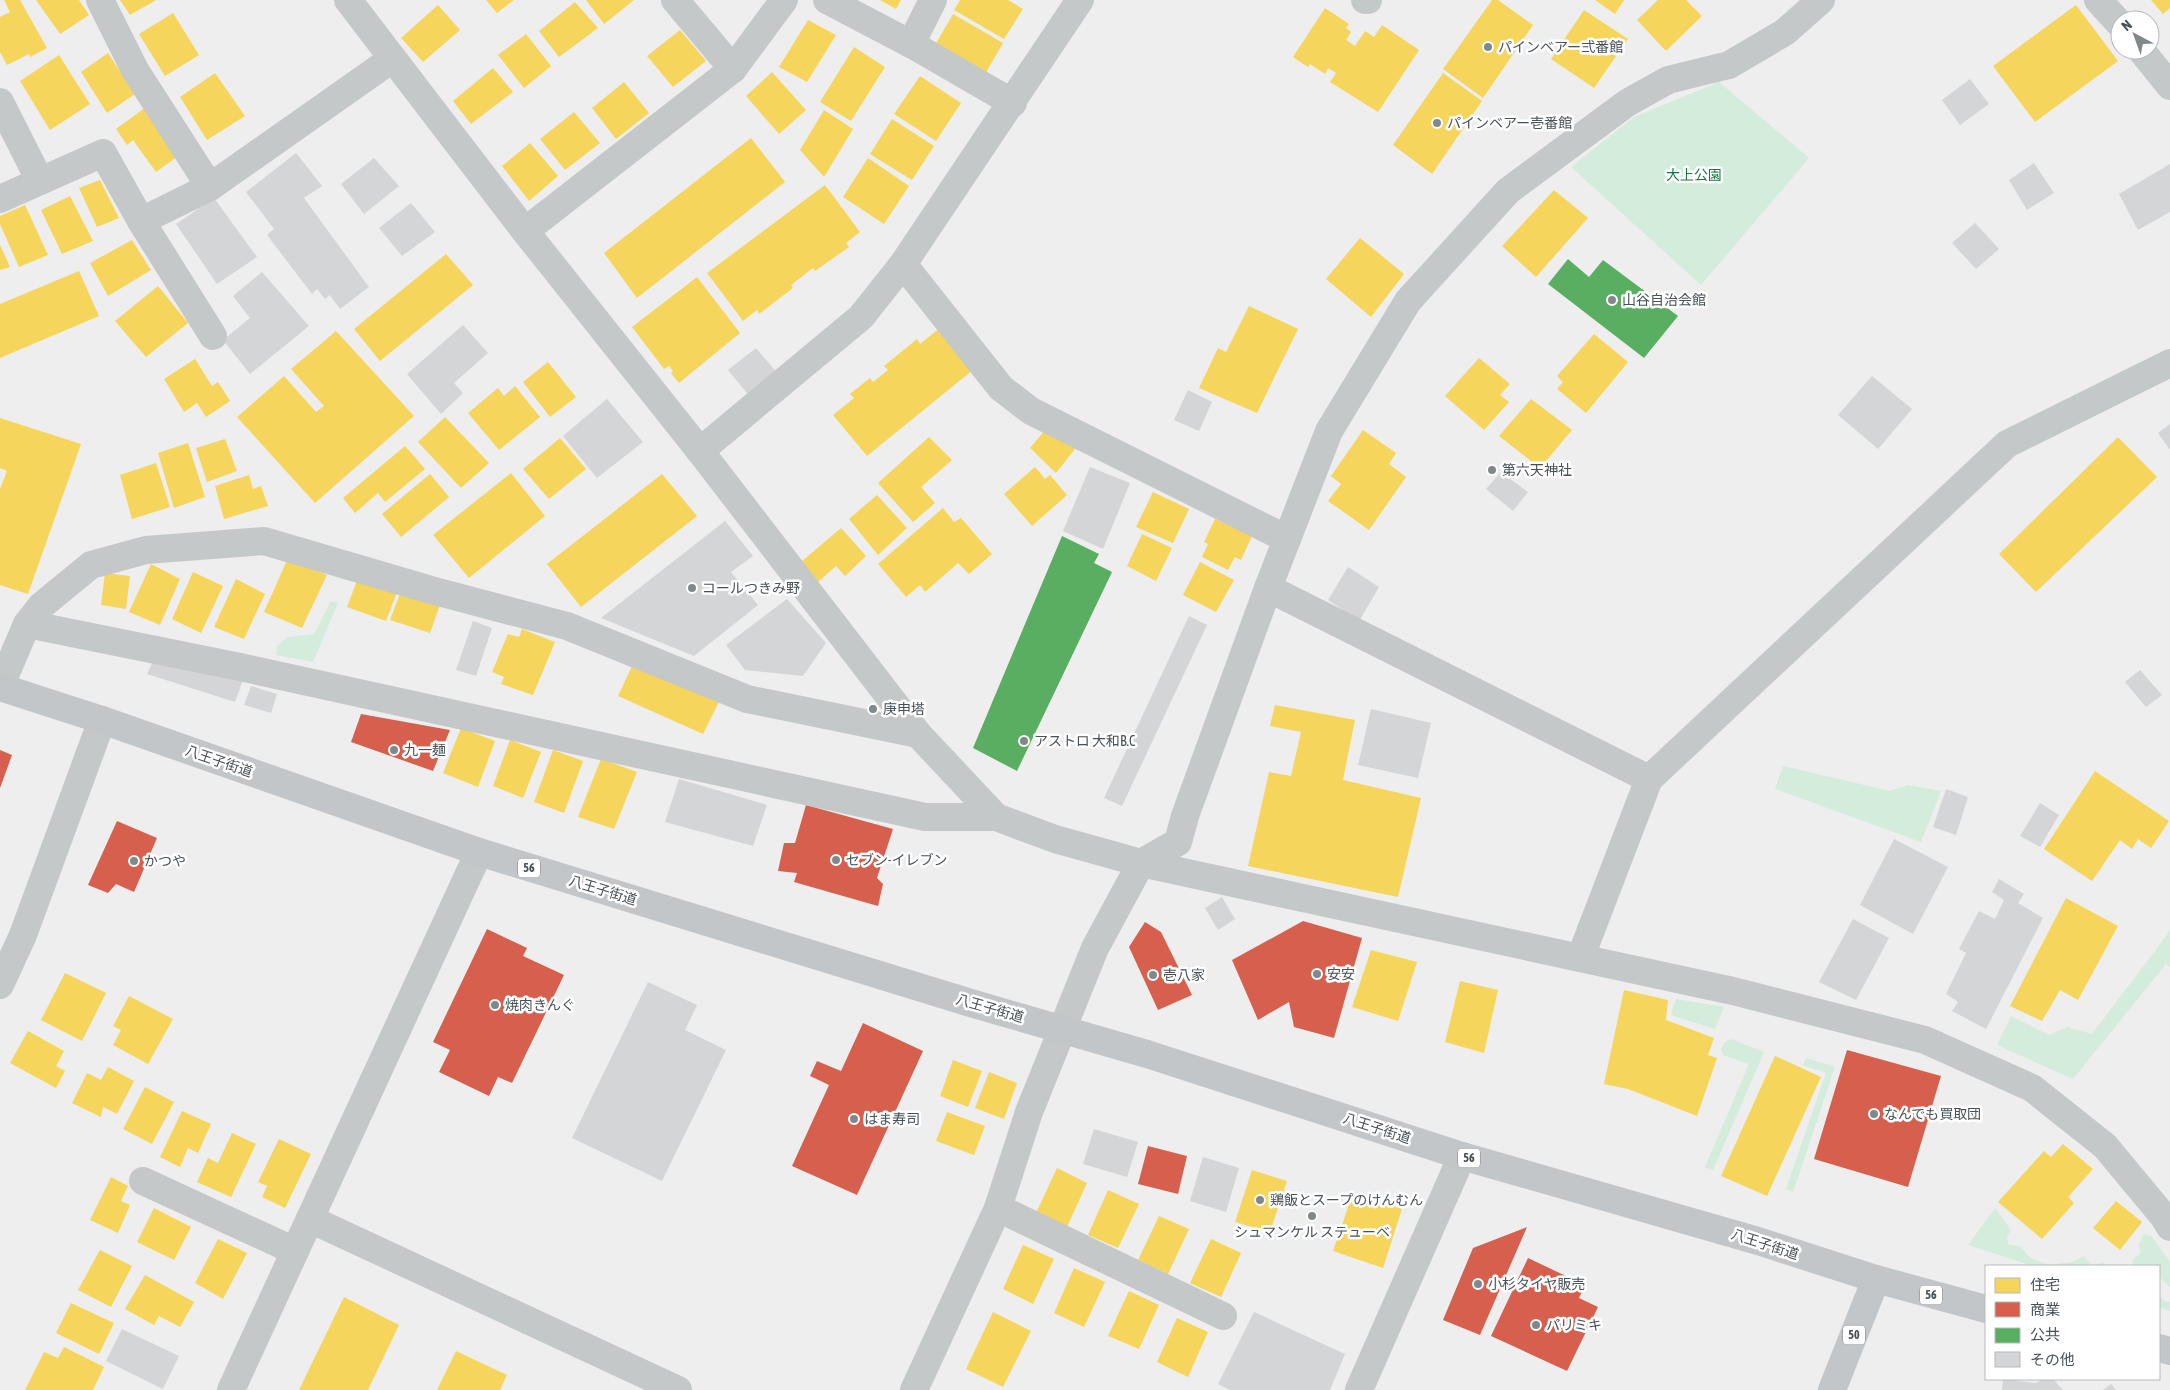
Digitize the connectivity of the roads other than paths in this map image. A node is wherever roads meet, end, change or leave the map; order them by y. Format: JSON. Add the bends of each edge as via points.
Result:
{"nodes":[{"id":1,"x":100,"y":0,"type":"edge"},
{"id":2,"x":348,"y":0,"type":"edge"},
{"id":3,"x":675,"y":0,"type":"edge"},
{"id":4,"x":784,"y":0,"type":"edge"},
{"id":5,"x":827,"y":0,"type":"edge"},
{"id":6,"x":933,"y":0,"type":"edge"},
{"id":7,"x":1080,"y":0,"type":"edge"},
{"id":8,"x":1821,"y":0,"type":"edge"},
{"id":9,"x":2098,"y":0,"type":"edge"},
{"id":10,"x":2110,"y":13,"type":"edge"},
{"id":11,"x":911,"y":44,"type":"junction"},
{"id":12,"x":392,"y":59,"type":"junction"},
{"id":13,"x":2149,"y":60,"type":"edge"},
{"id":14,"x":733,"y":68,"type":"junction"},
{"id":15,"x":2170,"y":86,"type":"edge"},
{"id":16,"x":0,"y":102,"type":"edge"},
{"id":17,"x":1013,"y":103,"type":"junction"},
{"id":18,"x":40,"y":181,"type":"junction"},
{"id":19,"x":210,"y":187,"type":"junction"},
{"id":20,"x":0,"y":199,"type":"edge"},
{"id":21,"x":141,"y":221,"type":"junction"},
{"id":22,"x":525,"y":231,"type":"junction"},
{"id":23,"x":903,"y":264,"type":"junction"},
{"id":24,"x":213,"y":336,"type":"dead end"},
{"id":25,"x":2170,"y":363,"type":"edge"},
{"id":26,"x":700,"y":451,"type":"junction"},
{"id":27,"x":1287,"y":539,"type":"junction"},
{"id":28,"x":1268,"y":588,"type":"junction"},
{"id":29,"x":27,"y":624,"type":"junction"},
{"id":30,"x":0,"y":687,"type":"edge"},
{"id":31,"x":102,"y":720,"type":"junction"},
{"id":32,"x":918,"y":734,"type":"junction"},
{"id":33,"x":1649,"y":779,"type":"junction"},
{"id":34,"x":996,"y":817,"type":"junction"},
{"id":35,"x":479,"y":852,"type":"junction"},
{"id":36,"x":1141,"y":862,"type":"junction"},
{"id":37,"x":1580,"y":956,"type":"junction"},
{"id":38,"x":0,"y":985,"type":"edge"},
{"id":39,"x":1064,"y":1029,"type":"junction"},
{"id":40,"x":1462,"y":1156,"type":"junction"},
{"id":41,"x":143,"y":1181,"type":"dead end"},
{"id":42,"x":998,"y":1208,"type":"junction"},
{"id":43,"x":310,"y":1219,"type":"junction"},
{"id":44,"x":2170,"y":1227,"type":"edge"},
{"id":45,"x":295,"y":1250,"type":"junction"},
{"id":46,"x":1876,"y":1279,"type":"junction"},
{"id":47,"x":1985,"y":1309,"type":"edge"},
{"id":48,"x":1223,"y":1316,"type":"dead end"},
{"id":49,"x":231,"y":1390,"type":"edge"},
{"id":50,"x":678,"y":1390,"type":"edge"},
{"id":51,"x":914,"y":1390,"type":"edge"},
{"id":52,"x":1359,"y":1390,"type":"edge"},
{"id":53,"x":1832,"y":1390,"type":"edge"}],
"edges":[{"from":1,"to":19,"type":"street","via":[[135,70]]},
{"from":2,"to":12,"type":"street"},
{"from":3,"to":14,"type":"street"},
{"from":4,"to":14,"type":"street"},
{"from":5,"to":11,"type":"street"},
{"from":6,"to":11,"type":"street"},
{"from":7,"to":17,"type":"street"},
{"from":8,"to":27,"type":"street","via":[[1785,32],[1729,65],[1668,80],[1627,103],[1508,191],[1408,301],[1329,431]]},
{"from":9,"to":10,"type":"street"},
{"from":11,"to":17,"type":"street"},
{"from":12,"to":19,"type":"street"},
{"from":12,"to":22,"type":"street"},
{"from":13,"to":15,"type":"street"},
{"from":14,"to":22,"type":"street"},
{"from":16,"to":18,"type":"street"},
{"from":17,"to":23,"type":"street"},
{"from":18,"to":20,"type":"street"},
{"from":18,"to":21,"type":"street","via":[[103,153]]},
{"from":19,"to":21,"type":"street"},
{"from":21,"to":24,"type":"street"},
{"from":22,"to":26,"type":"street"},
{"from":23,"to":26,"type":"street","via":[[861,317]]},
{"from":23,"to":27,"type":"street","via":[[1001,388],[1031,411]]},
{"from":25,"to":33,"type":"street","via":[[2007,444]]},
{"from":26,"to":32,"type":"street"},
{"from":27,"to":28,"type":"street"},
{"from":28,"to":33,"type":"street"},
{"from":28,"to":36,"type":"street","via":[[1178,842]]},
{"from":29,"to":30,"type":"street"},
{"from":29,"to":32,"type":"street","via":[[41,606],[91,565],[146,550],[264,541],[567,626],[747,699]]},
{"from":29,"to":34,"type":"street","via":[[240,667],[925,817]]},
{"from":30,"to":31,"type":"main road","name":"八王子街道","number":"56"},
{"from":31,"to":35,"type":"main road","name":"八王子街道","number":"56"},
{"from":31,"to":38,"type":"street","via":[[23,935]]},
{"from":32,"to":34,"type":"street"},
{"from":33,"to":37,"type":"street"},
{"from":34,"to":36,"type":"street","via":[[1055,839]]},
{"from":35,"to":39,"type":"main road","name":"八王子街道","number":"56"},
{"from":35,"to":43,"type":"street"},
{"from":36,"to":37,"type":"street"},
{"from":36,"to":39,"type":"street","via":[[1095,948]]},
{"from":37,"to":44,"type":"street","via":[[1925,1040],[2032,1088],[2105,1146]]},
{"from":39,"to":40,"type":"main road","name":"八王子街道","number":"56"},
{"from":39,"to":42,"type":"street","via":[[1029,1112]]},
{"from":40,"to":46,"type":"main road","name":"八王子街道","number":"56","via":[[1758,1241]]},
{"from":40,"to":52,"type":"street"},
{"from":41,"to":45,"type":"street"},
{"from":42,"to":48,"type":"street"},
{"from":42,"to":51,"type":"street"},
{"from":43,"to":45,"type":"street"},
{"from":43,"to":50,"type":"street"},
{"from":45,"to":49,"type":"street"},
{"from":46,"to":47,"type":"main road","name":"八王子街道","number":"56"},
{"from":46,"to":53,"type":"main road","number":"50"}]}
